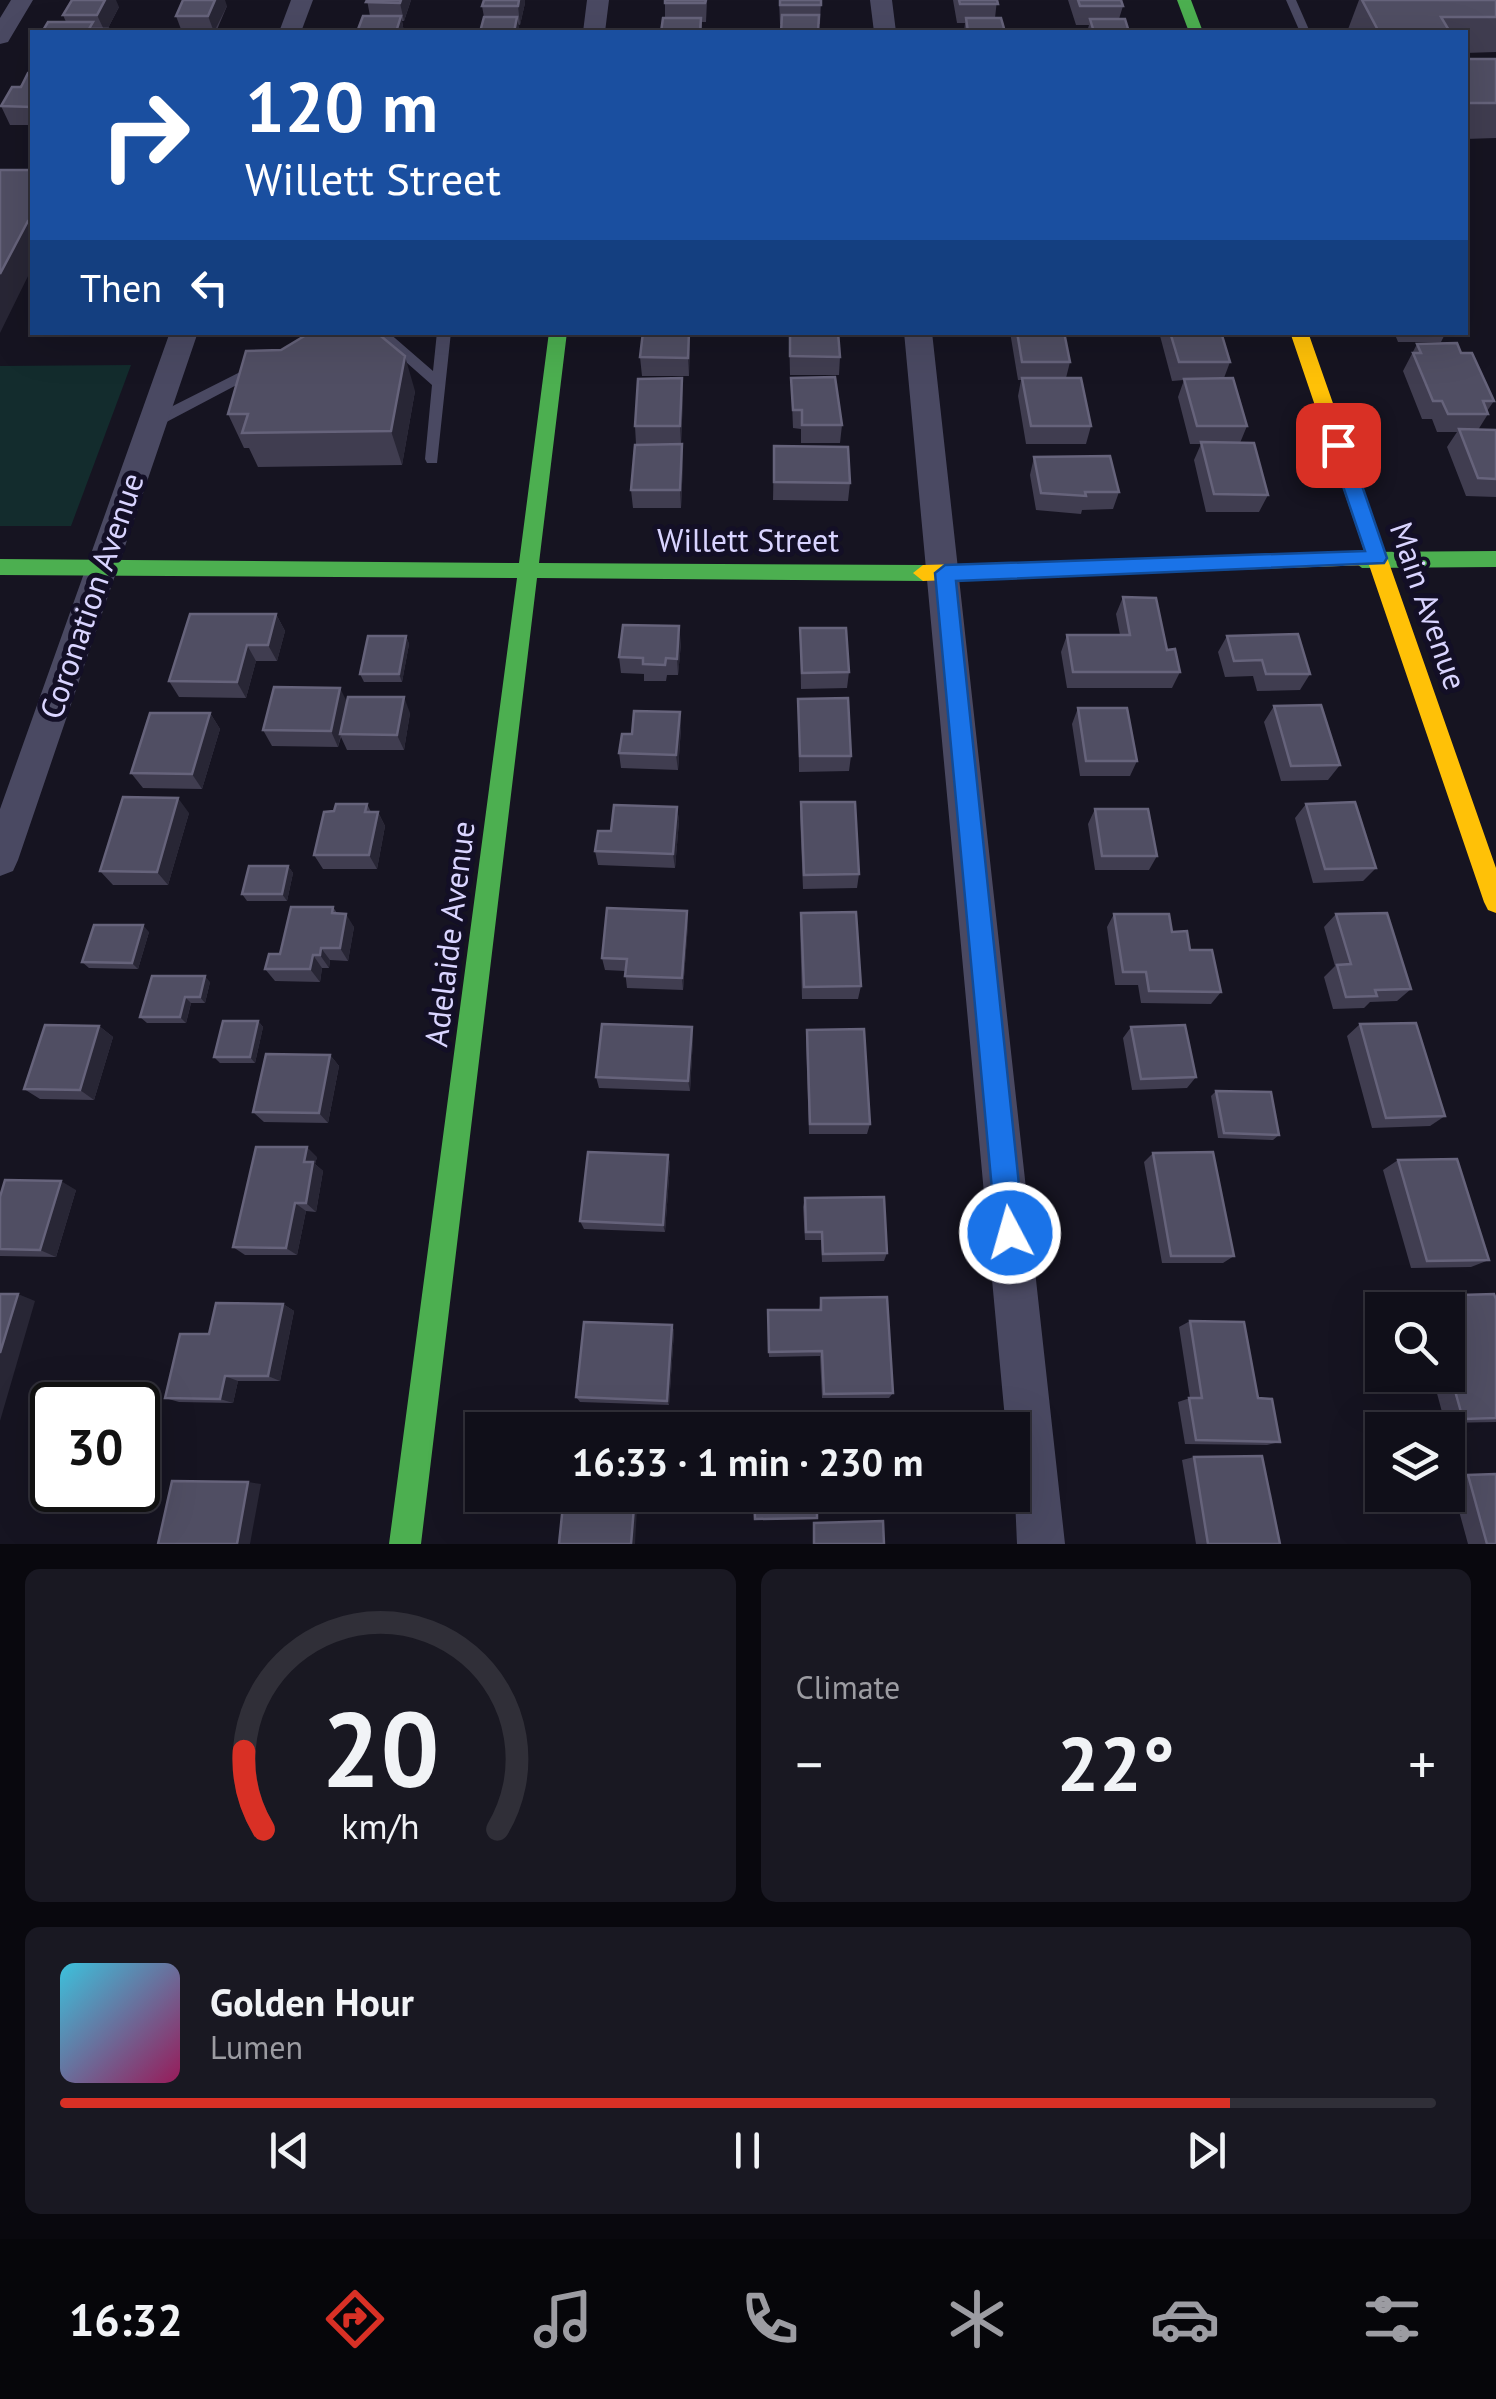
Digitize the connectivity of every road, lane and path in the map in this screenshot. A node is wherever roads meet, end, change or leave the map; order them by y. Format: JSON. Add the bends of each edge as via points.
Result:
{"nodes":[{"id":1,"x":22,"y":0,"type":"edge"},
{"id":2,"x":302,"y":0,"type":"edge"},
{"id":3,"x":598,"y":0,"type":"edge"},
{"id":4,"x":881,"y":0,"type":"edge"},
{"id":5,"x":1184,"y":0,"type":"edge"},
{"id":6,"x":1291,"y":0,"type":"edge"},
{"id":7,"x":291,"y":30,"type":"edge"},
{"id":8,"x":594,"y":30,"type":"edge"},
{"id":9,"x":885,"y":30,"type":"edge"},
{"id":10,"x":1195,"y":30,"type":"edge"},
{"id":11,"x":1304,"y":30,"type":"edge"},
{"id":12,"x":0,"y":37,"type":"edge"},
{"id":13,"x":183,"y":335,"type":"edge"},
{"id":14,"x":383,"y":335,"type":"edge"},
{"id":15,"x":444,"y":335,"type":"edge"},
{"id":16,"x":558,"y":335,"type":"edge"},
{"id":17,"x":918,"y":335,"type":"edge"},
{"id":18,"x":1300,"y":335,"type":"edge"},
{"id":19,"x":274,"y":360,"type":"edge"},
{"id":20,"x":439,"y":383,"type":"junction"},
{"id":21,"x":152,"y":423,"type":"junction"},
{"id":22,"x":432,"y":459,"type":"dead end"},
{"id":23,"x":1377,"y":558,"type":"junction"},
{"id":24,"x":1496,"y":560,"type":"edge"},
{"id":25,"x":0,"y":567,"type":"edge"},
{"id":26,"x":102,"y":567,"type":"junction"},
{"id":27,"x":945,"y":573,"type":"junction"},
{"id":28,"x":529,"y":574,"type":"junction"},
{"id":29,"x":0,"y":860,"type":"edge"},
{"id":30,"x":1496,"y":902,"type":"edge"},
{"id":31,"x":405,"y":1544,"type":"edge"},
{"id":32,"x":1040,"y":1544,"type":"edge"}],
"edges":[{"from":1,"to":12,"type":"street"},
{"from":2,"to":7,"type":"street"},
{"from":3,"to":8,"type":"street"},
{"from":4,"to":9,"type":"street"},
{"from":5,"to":10,"type":"street"},
{"from":6,"to":11,"type":"lane"},
{"from":13,"to":21,"type":"street","name":"Coronation Avenue"},
{"from":14,"to":20,"type":"lane"},
{"from":15,"to":20,"type":"lane"},
{"from":16,"to":28,"type":"street","name":"Adelaide Avenue"},
{"from":17,"to":27,"type":"street"},
{"from":18,"to":23,"type":"street","name":"Main Avenue"},
{"from":19,"to":21,"type":"lane"},
{"from":20,"to":22,"type":"lane"},
{"from":21,"to":26,"type":"street","name":"Coronation Avenue"},
{"from":23,"to":24,"type":"street","name":"Willett Street"},
{"from":23,"to":27,"type":"street","name":"Willett Street"},
{"from":23,"to":30,"type":"street","name":"Main Avenue"},
{"from":25,"to":26,"type":"street","name":"Willett Street"},
{"from":26,"to":28,"type":"street","name":"Willett Street"},
{"from":26,"to":29,"type":"street","name":"Coronation Avenue"},
{"from":27,"to":28,"type":"street","name":"Willett Street"},
{"from":27,"to":32,"type":"street"},
{"from":28,"to":31,"type":"street","name":"Adelaide Avenue"}]}
